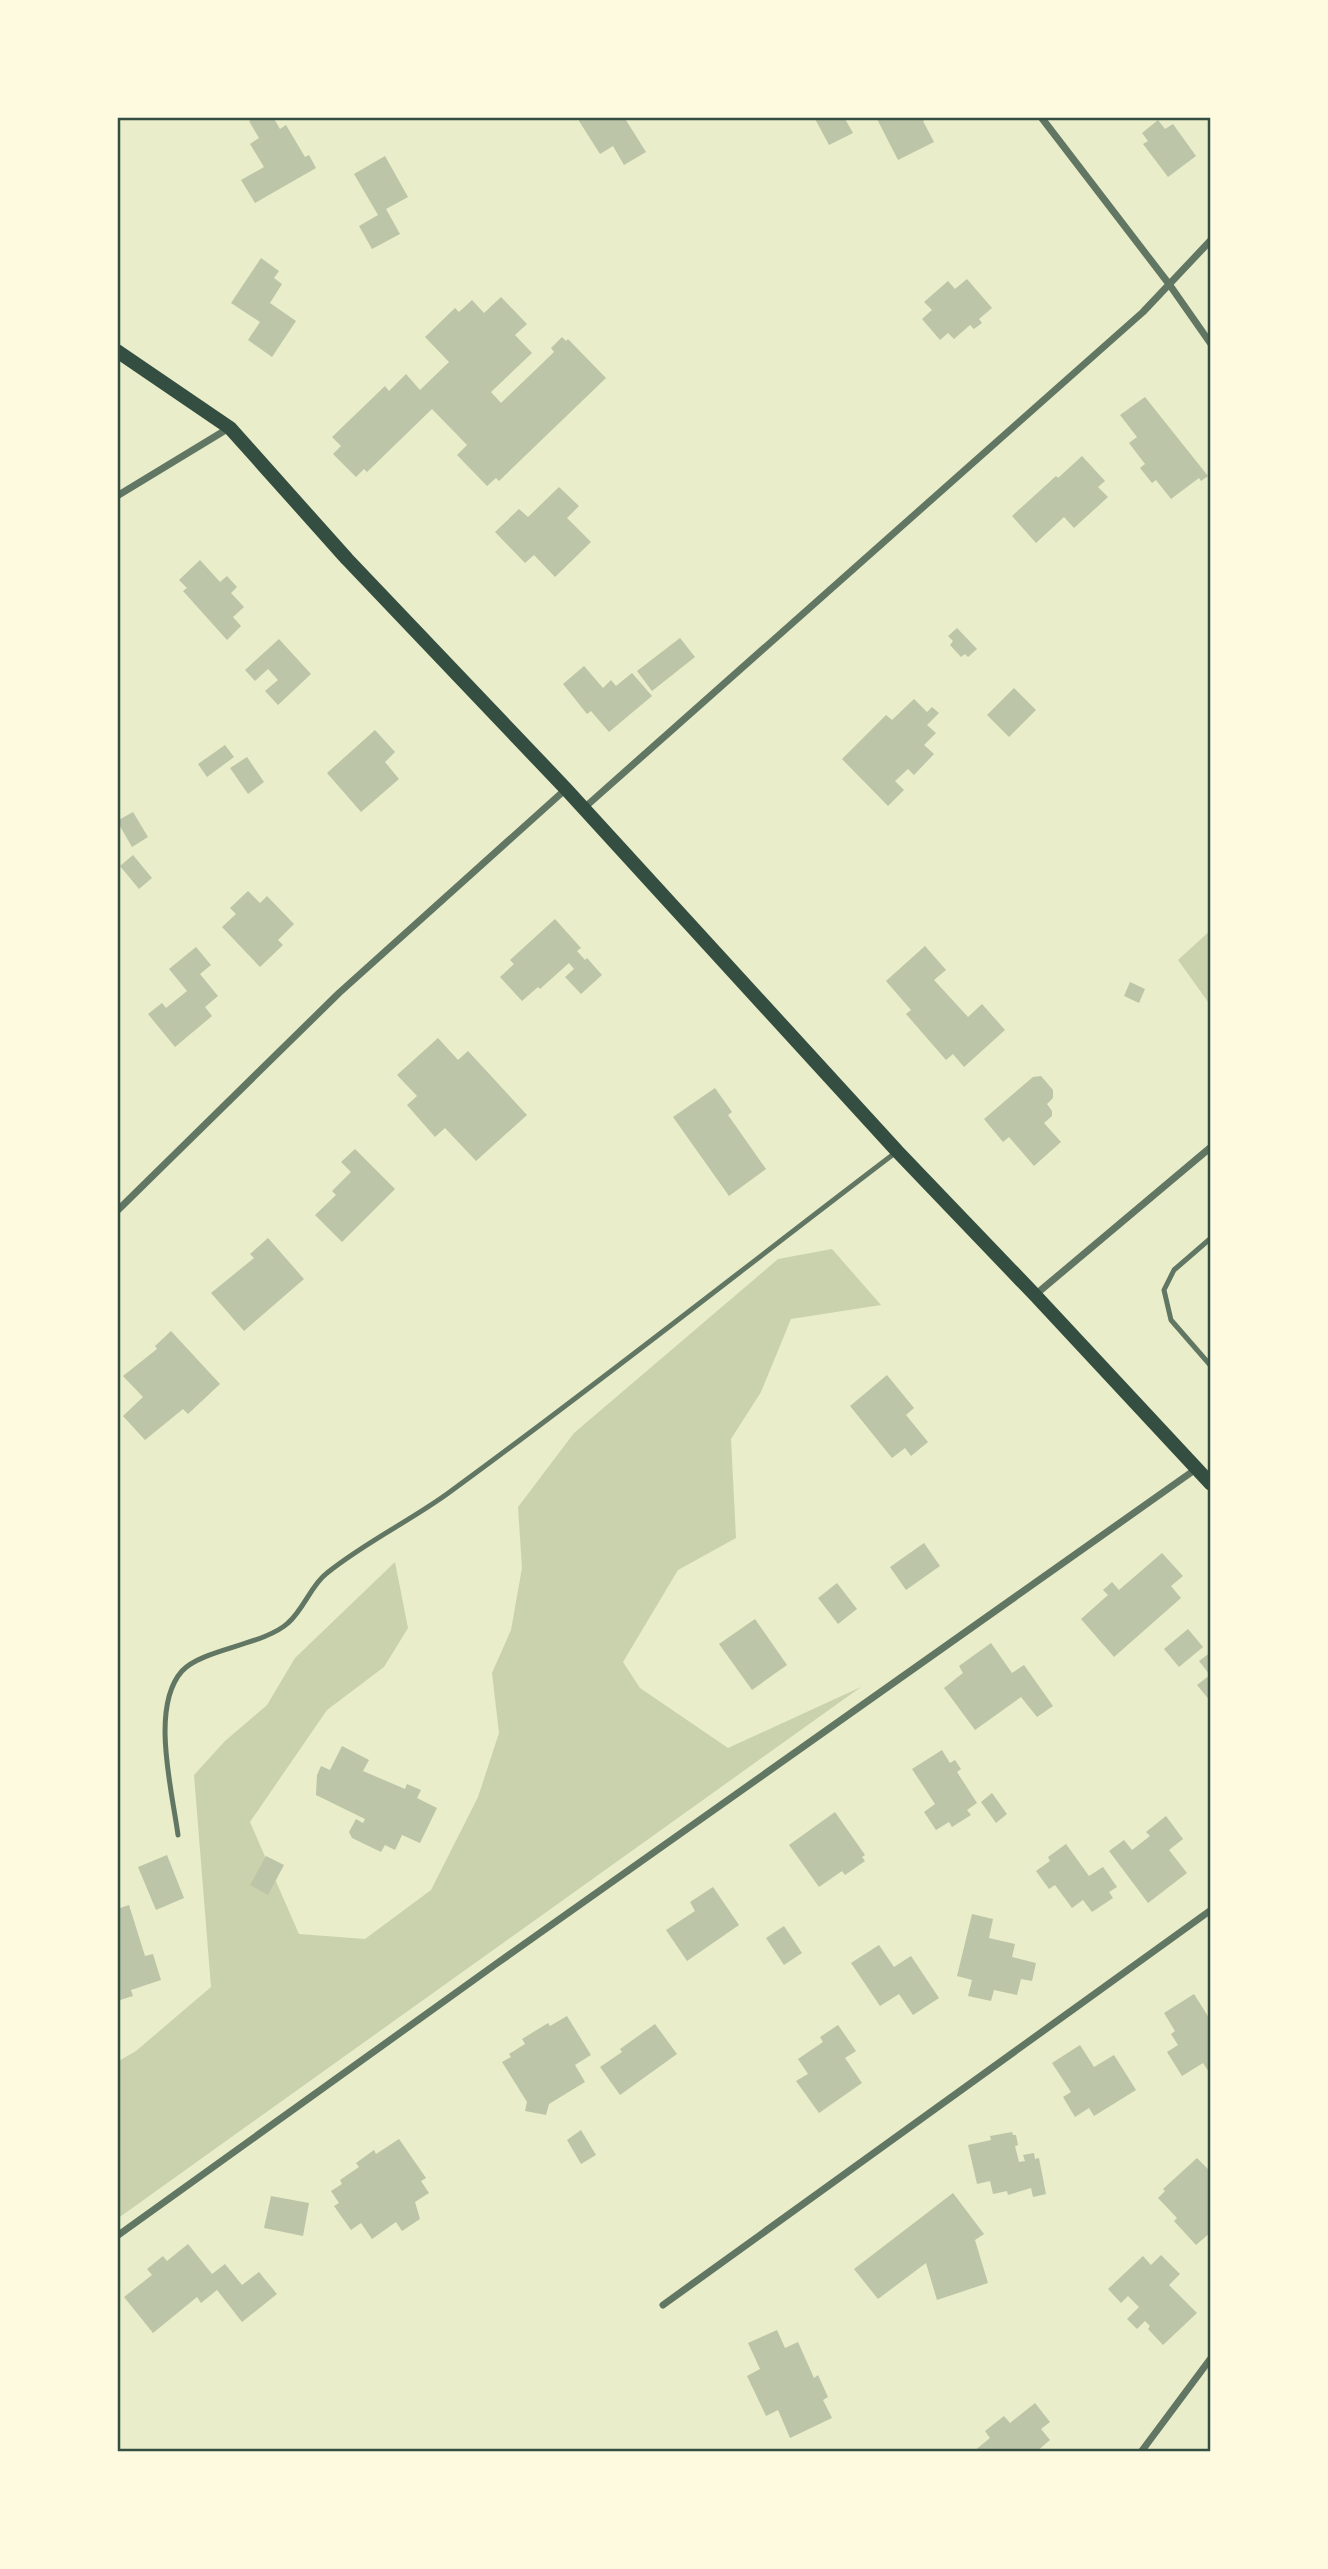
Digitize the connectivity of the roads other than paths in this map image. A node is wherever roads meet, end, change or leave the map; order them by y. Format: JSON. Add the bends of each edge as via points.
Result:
{"nodes":[{"id":1,"x":1041,"y":117,"type":"edge"},
{"id":2,"x":1211,"y":240,"type":"edge"},
{"id":3,"x":1169,"y":284,"type":"junction"},
{"id":4,"x":1211,"y":344,"type":"edge"},
{"id":5,"x":117,"y":351,"type":"edge"},
{"id":6,"x":230,"y":428,"type":"junction"},
{"id":7,"x":117,"y":496,"type":"edge"},
{"id":8,"x":566,"y":789,"type":"junction"},
{"id":9,"x":583,"y":808,"type":"junction"},
{"id":10,"x":1211,"y":1147,"type":"edge"},
{"id":11,"x":897,"y":1151,"type":"junction"},
{"id":12,"x":117,"y":1212,"type":"edge"},
{"id":13,"x":1211,"y":1238,"type":"edge"},
{"id":14,"x":1035,"y":1295,"type":"junction"},
{"id":15,"x":1211,"y":1366,"type":"edge"},
{"id":16,"x":1196,"y":1468,"type":"junction"},
{"id":17,"x":1211,"y":1484,"type":"edge"},
{"id":18,"x":178,"y":1835,"type":"dead end"},
{"id":19,"x":1211,"y":1910,"type":"edge"},
{"id":20,"x":117,"y":2236,"type":"edge"},
{"id":21,"x":663,"y":2305,"type":"dead end"},
{"id":22,"x":1211,"y":2358,"type":"edge"},
{"id":23,"x":1140,"y":2452,"type":"edge"}],
"edges":[{"from":1,"to":3,"type":"street"},
{"from":2,"to":3,"type":"street"},
{"from":3,"to":4,"type":"street"},
{"from":3,"to":9,"type":"street","via":[[1143,312]]},
{"from":5,"to":6,"type":"main road"},
{"from":6,"to":7,"type":"street"},
{"from":6,"to":8,"type":"main road","via":[[347,559]]},
{"from":8,"to":9,"type":"main road"},
{"from":8,"to":12,"type":"street","via":[[339,993]]},
{"from":9,"to":11,"type":"main road"},
{"from":10,"to":14,"type":"street"},
{"from":11,"to":14,"type":"main road"},
{"from":11,"to":18,"type":"lane","via":[[445,1495],[324,1574],[286,1626],[183,1669],[168,1694],[164,1732]]},
{"from":13,"to":15,"type":"lane","via":[[1174,1270],[1164,1290],[1171,1320]]},
{"from":14,"to":16,"type":"main road"},
{"from":16,"to":17,"type":"main road"},
{"from":16,"to":20,"type":"street"},
{"from":19,"to":21,"type":"street"},
{"from":22,"to":23,"type":"street"}]}
